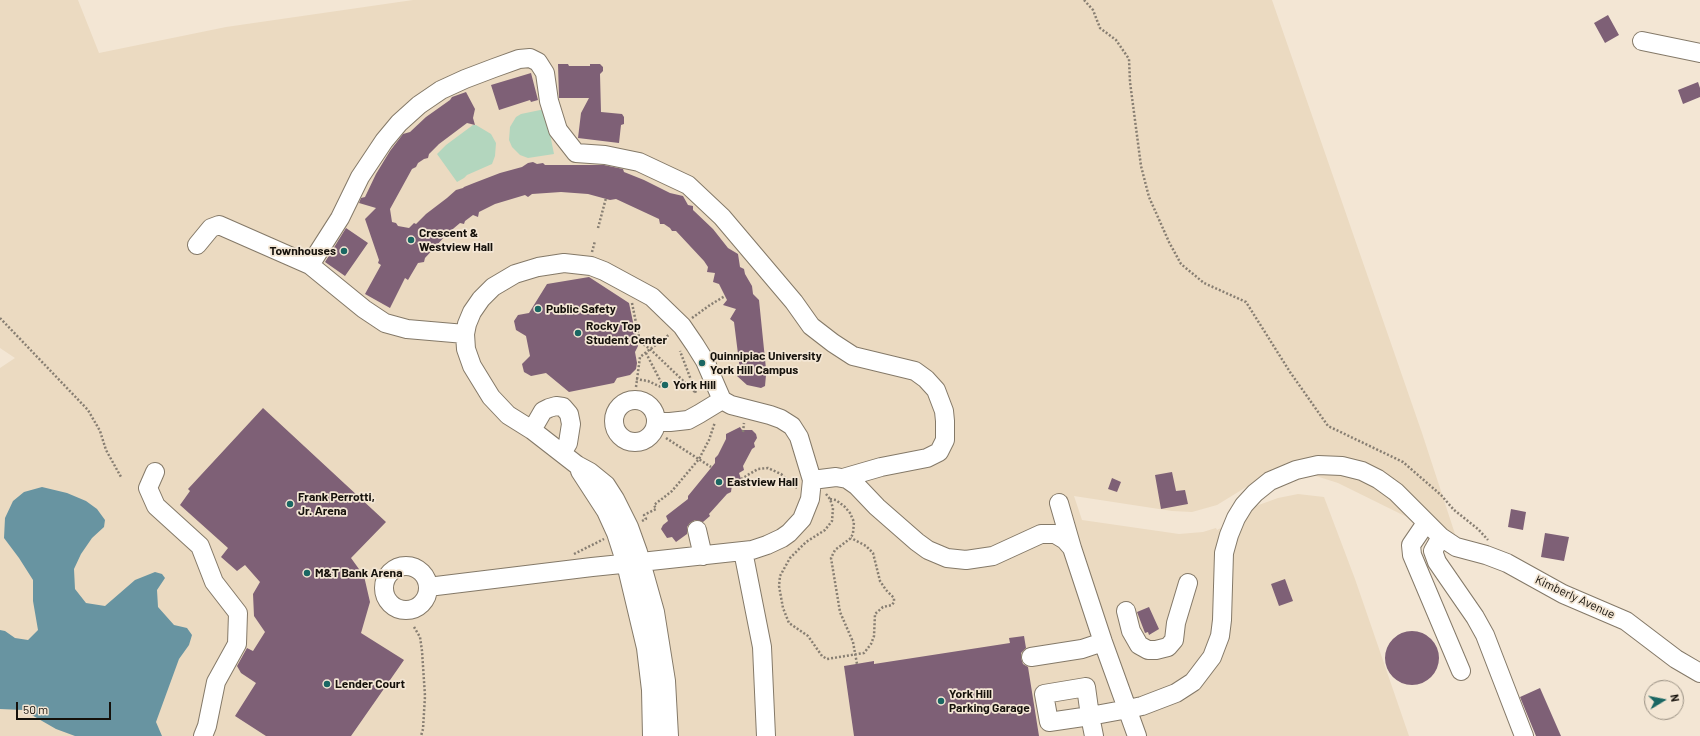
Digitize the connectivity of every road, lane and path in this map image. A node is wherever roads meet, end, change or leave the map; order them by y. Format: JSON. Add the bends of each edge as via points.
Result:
{"nodes":[{"id":1,"x":1084,"y":0,"type":"edge"},
{"id":2,"x":1642,"y":41,"type":"dead end"},
{"id":3,"x":1700,"y":53,"type":"edge"},
{"id":4,"x":606,"y":198,"type":"dead end"},
{"id":5,"x":598,"y":228,"type":"dead end"},
{"id":6,"x":197,"y":245,"type":"dead end"},
{"id":7,"x":310,"y":265,"type":"junction"},
{"id":8,"x":725,"y":296,"type":"dead end"},
{"id":9,"x":626,"y":299,"type":"dead end"},
{"id":10,"x":0,"y":318,"type":"edge"},
{"id":11,"x":688,"y":321,"type":"dead end"},
{"id":12,"x":465,"y":334,"type":"junction"},
{"id":13,"x":669,"y":336,"type":"dead end"},
{"id":14,"x":678,"y":347,"type":"dead end"},
{"id":15,"x":650,"y":350,"type":"junction"},
{"id":16,"x":646,"y":353,"type":"junction"},
{"id":17,"x":636,"y":380,"type":"junction"},
{"id":18,"x":636,"y":387,"type":"dead end"},
{"id":19,"x":722,"y":400,"type":"junction"},
{"id":20,"x":716,"y":420,"type":"dead end"},
{"id":21,"x":656,"y":422,"type":"dead end"},
{"id":22,"x":532,"y":430,"type":"junction"},
{"id":23,"x":666,"y":438,"type":"dead end"},
{"id":24,"x":562,"y":453,"type":"junction"},
{"id":25,"x":699,"y":459,"type":"junction"},
{"id":26,"x":712,"y":467,"type":"dead end"},
{"id":27,"x":154,"y":472,"type":"dead end"},
{"id":28,"x":121,"y":476,"type":"dead end"},
{"id":29,"x":843,"y":478,"type":"junction"},
{"id":30,"x":741,"y":479,"type":"dead end"},
{"id":31,"x":813,"y":487,"type":"junction"},
{"id":32,"x":830,"y":499,"type":"junction"},
{"id":33,"x":1059,"y":503,"type":"dead end"},
{"id":34,"x":639,"y":522,"type":"dead end"},
{"id":35,"x":1426,"y":522,"type":"junction"},
{"id":36,"x":698,"y":530,"type":"dead end"},
{"id":37,"x":1441,"y":537,"type":"junction"},
{"id":38,"x":606,"y":538,"type":"dead end"},
{"id":39,"x":851,"y":538,"type":"junction"},
{"id":40,"x":1072,"y":548,"type":"junction"},
{"id":41,"x":743,"y":551,"type":"junction"},
{"id":42,"x":1486,"y":555,"type":"junction"},
{"id":43,"x":703,"y":556,"type":"junction"},
{"id":44,"x":568,"y":558,"type":"dead end"},
{"id":45,"x":634,"y":563,"type":"junction"},
{"id":46,"x":1188,"y":583,"type":"dead end"},
{"id":47,"x":428,"y":587,"type":"dead end"},
{"id":48,"x":1126,"y":611,"type":"dead end"},
{"id":49,"x":414,"y":627,"type":"dead end"},
{"id":50,"x":1103,"y":642,"type":"junction"},
{"id":51,"x":856,"y":655,"type":"junction"},
{"id":52,"x":1031,"y":657,"type":"dead end"},
{"id":53,"x":857,"y":664,"type":"dead end"},
{"id":54,"x":1461,"y":671,"type":"dead end"},
{"id":55,"x":1700,"y":672,"type":"edge"},
{"id":56,"x":1128,"y":709,"type":"junction"},
{"id":57,"x":1090,"y":716,"type":"junction"},
{"id":58,"x":1056,"y":729,"type":"edge"},
{"id":59,"x":203,"y":736,"type":"edge"},
{"id":60,"x":421,"y":736,"type":"edge"},
{"id":61,"x":652,"y":736,"type":"edge"},
{"id":62,"x":669,"y":736,"type":"edge"},
{"id":63,"x":766,"y":736,"type":"edge"},
{"id":64,"x":1094,"y":736,"type":"edge"},
{"id":65,"x":1136,"y":736,"type":"edge"},
{"id":66,"x":1524,"y":736,"type":"edge"}],
"edges":[{"from":1,"to":42,"type":"path","via":[[1093,10],[1100,28],[1116,40],[1129,59],[1141,166],[1149,197],[1181,264],[1204,283],[1246,302],[1328,426],[1403,462],[1485,536],[1490,543]]},
{"from":2,"to":3,"type":"street"},
{"from":4,"to":5,"type":"path"},
{"from":6,"to":7,"type":"street","via":[[211,228],[219,226]]},
{"from":7,"to":12,"type":"street","via":[[385,323],[407,329]]},
{"from":7,"to":29,"type":"street","via":[[384,140],[419,105],[441,90],[465,79],[519,59],[530,58],[538,62],[545,73],[549,101],[558,130],[576,153],[639,162],[688,186],[722,217],[794,302],[811,326],[853,356],[915,371],[936,390],[945,421],[945,440],[939,452],[927,458]]},
{"from":8,"to":11,"type":"path"},
{"from":9,"to":15,"type":"path","via":[[632,303],[640,342]]},
{"from":10,"to":28,"type":"path","via":[[88,410]]},
{"from":12,"to":19,"type":"street","via":[[472,312],[481,299],[493,287],[515,274],[564,263],[591,266],[652,297],[677,321],[705,361]]},
{"from":12,"to":22,"type":"street","via":[[466,349],[483,386],[508,415]]},
{"from":13,"to":15,"type":"path"},
{"from":14,"to":15,"type":"path","via":[[696,393]]},
{"from":15,"to":16,"type":"path"},
{"from":16,"to":17,"type":"path","via":[[640,357]]},
{"from":16,"to":17,"type":"path","via":[[663,386]]},
{"from":17,"to":18,"type":"path"},
{"from":19,"to":21,"type":"street","via":[[688,420]]},
{"from":19,"to":31,"type":"street","via":[[770,415],[792,426],[804,448]]},
{"from":20,"to":25,"type":"path"},
{"from":22,"to":24,"type":"street"},
{"from":22,"to":24,"type":"street","via":[[543,411],[556,406],[563,407],[569,414],[571,424],[568,443]]},
{"from":23,"to":25,"type":"path"},
{"from":24,"to":45,"type":"street","via":[[606,485],[629,527]]},
{"from":25,"to":26,"type":"path"},
{"from":25,"to":34,"type":"path","via":[[672,491],[654,505],[656,508],[644,515],[646,519]]},
{"from":27,"to":59,"type":"street","via":[[148,488],[156,506],[200,546],[214,582],[238,613],[237,644],[216,682]]},
{"from":29,"to":31,"type":"street"},
{"from":29,"to":40,"type":"street","via":[[857,486],[916,542],[947,558],[966,560],[993,556],[1041,534],[1056,534]]},
{"from":30,"to":31,"type":"path","via":[[758,469],[768,468],[775,470],[792,485]]},
{"from":31,"to":32,"type":"path"},
{"from":31,"to":41,"type":"street","via":[[807,509],[789,533],[759,548]]},
{"from":32,"to":39,"type":"path","via":[[839,502],[850,513],[854,527]]},
{"from":32,"to":51,"type":"path","via":[[833,514],[829,526],[800,546],[782,571],[778,586],[787,620],[811,640],[822,656],[831,659]]},
{"from":33,"to":40,"type":"street"},
{"from":35,"to":37,"type":"street","name":"Kimberly Avenue"},
{"from":35,"to":54,"type":"street","via":[[1411,545],[1412,554]]},
{"from":35,"to":56,"type":"street","name":"Kimberly Avenue","via":[[1387,485],[1362,471],[1327,465],[1303,468],[1270,481],[1244,505],[1229,535],[1223,564],[1220,636],[1212,657],[1193,682],[1183,689]]},
{"from":36,"to":43,"type":"street"},
{"from":37,"to":42,"type":"street","name":"Kimberly Avenue","via":[[1456,547]]},
{"from":37,"to":66,"type":"street","via":[[1433,551],[1437,562],[1482,629]]},
{"from":38,"to":44,"type":"path"},
{"from":39,"to":51,"type":"path","via":[[835,550],[832,558],[840,612]]},
{"from":39,"to":51,"type":"path","via":[[873,553],[878,576],[894,598],[892,605],[876,612],[871,644],[864,653]]},
{"from":40,"to":50,"type":"street"},
{"from":41,"to":43,"type":"street"},
{"from":41,"to":63,"type":"street","via":[[762,647]]},
{"from":42,"to":55,"type":"street","name":"Kimberly Avenue","via":[[1507,563],[1563,594],[1626,621],[1676,659]]},
{"from":43,"to":45,"type":"street"},
{"from":45,"to":47,"type":"street"},
{"from":45,"to":61,"type":"street","via":[[651,690]]},
{"from":45,"to":62,"type":"street","via":[[659,632],[666,681]]},
{"from":46,"to":48,"type":"street","via":[[1176,623],[1174,640],[1168,647],[1148,650],[1139,645],[1131,631]]},
{"from":49,"to":60,"type":"path","via":[[420,637],[423,658],[425,696]]},
{"from":50,"to":52,"type":"street","via":[[1082,649]]},
{"from":50,"to":56,"type":"street"},
{"from":51,"to":53,"type":"path"},
{"from":56,"to":57,"type":"street","name":"Kimberly Avenue"},
{"from":56,"to":65,"type":"street"},
{"from":57,"to":58,"type":"street","name":"Kimberly Avenue"},
{"from":57,"to":58,"type":"street","via":[[1086,687],[1044,694],[1049,722]]},
{"from":57,"to":64,"type":"street"}]}
